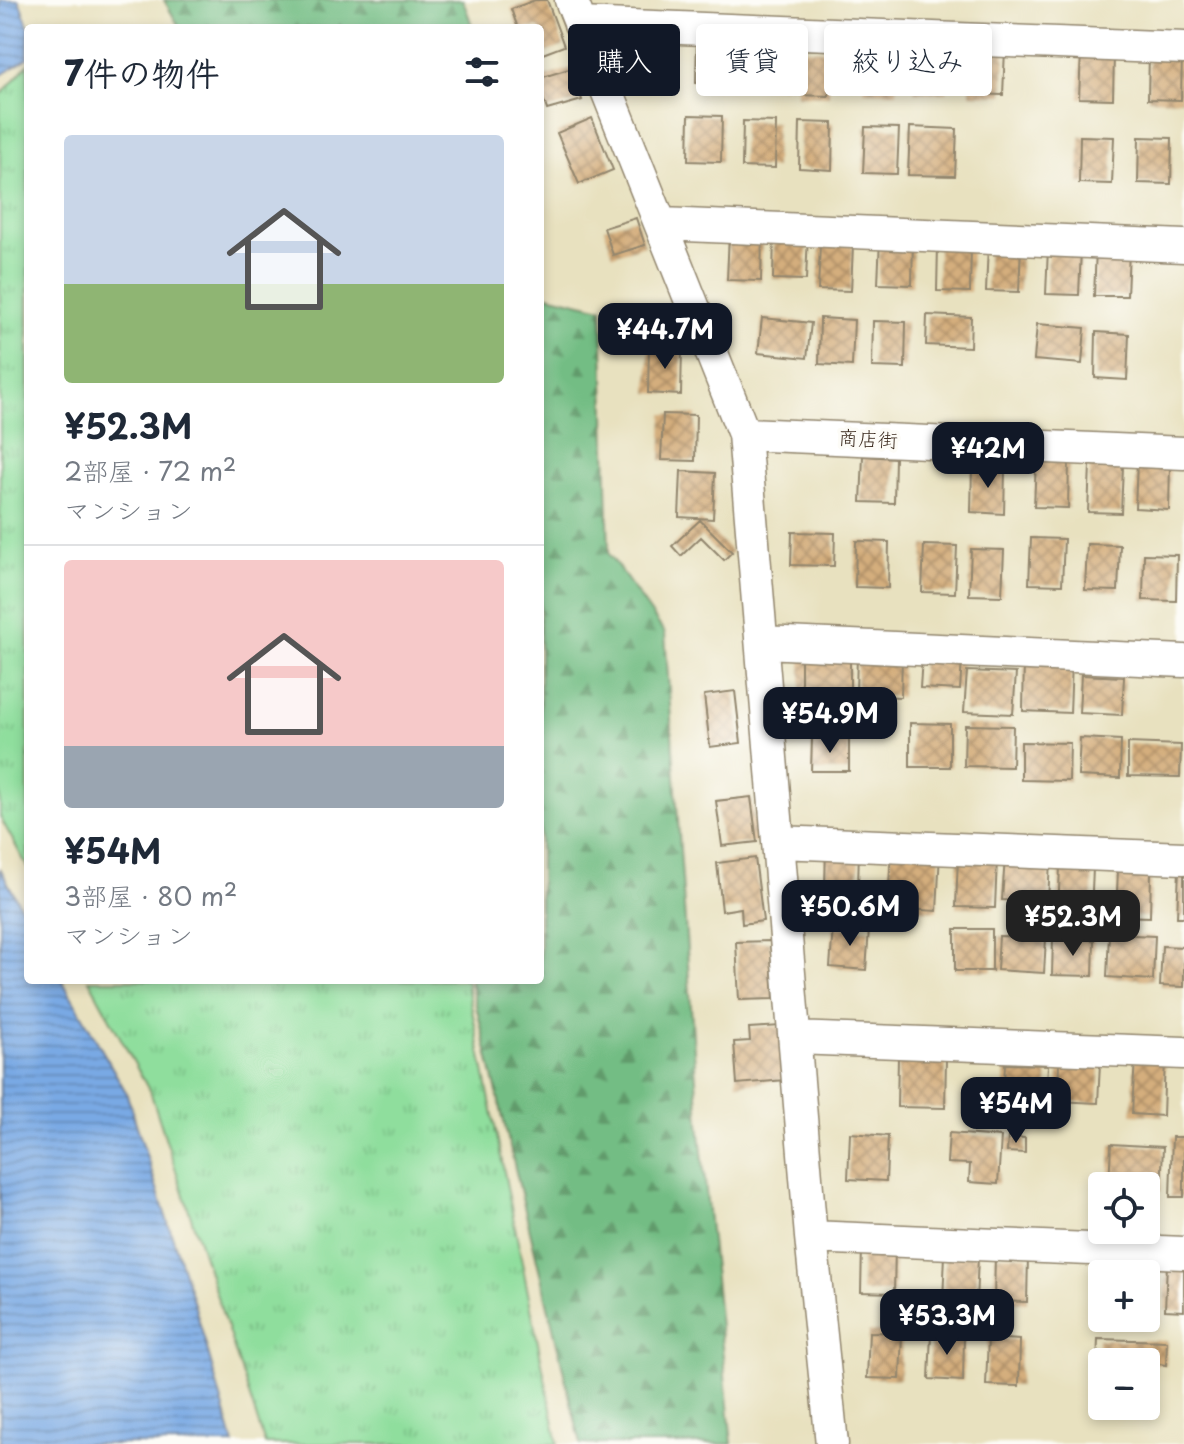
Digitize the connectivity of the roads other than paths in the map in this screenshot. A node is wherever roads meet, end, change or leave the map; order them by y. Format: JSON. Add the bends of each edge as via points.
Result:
{"nodes":[{"id":1,"x":576,"y":12,"type":"edge"},
{"id":2,"x":1184,"y":48,"type":"edge"},
{"id":3,"x":662,"y":224,"type":"junction"},
{"id":4,"x":1184,"y":246,"type":"edge"},
{"id":5,"x":744,"y":434,"type":"junction"},
{"id":6,"x":1184,"y":453,"type":"edge"},
{"id":7,"x":763,"y":642,"type":"junction"},
{"id":8,"x":1184,"y":661,"type":"edge"},
{"id":9,"x":778,"y":842,"type":"junction"},
{"id":10,"x":1184,"y":858,"type":"edge"},
{"id":11,"x":795,"y":1038,"type":"junction"},
{"id":12,"x":1184,"y":1053,"type":"edge"},
{"id":13,"x":811,"y":1237,"type":"junction"},
{"id":14,"x":1184,"y":1253,"type":"edge"},
{"id":15,"x":832,"y":1444,"type":"edge"}],
"edges":[{"from":1,"to":2,"type":"street"},
{"from":1,"to":3,"type":"street"},
{"from":3,"to":4,"type":"street"},
{"from":3,"to":5,"type":"street"},
{"from":5,"to":6,"type":"street","name":"商店街"},
{"from":5,"to":7,"type":"street"},
{"from":7,"to":8,"type":"street"},
{"from":7,"to":9,"type":"street"},
{"from":9,"to":10,"type":"street"},
{"from":9,"to":11,"type":"street"},
{"from":11,"to":12,"type":"street"},
{"from":11,"to":13,"type":"street"},
{"from":13,"to":14,"type":"street"},
{"from":13,"to":15,"type":"street"}]}
